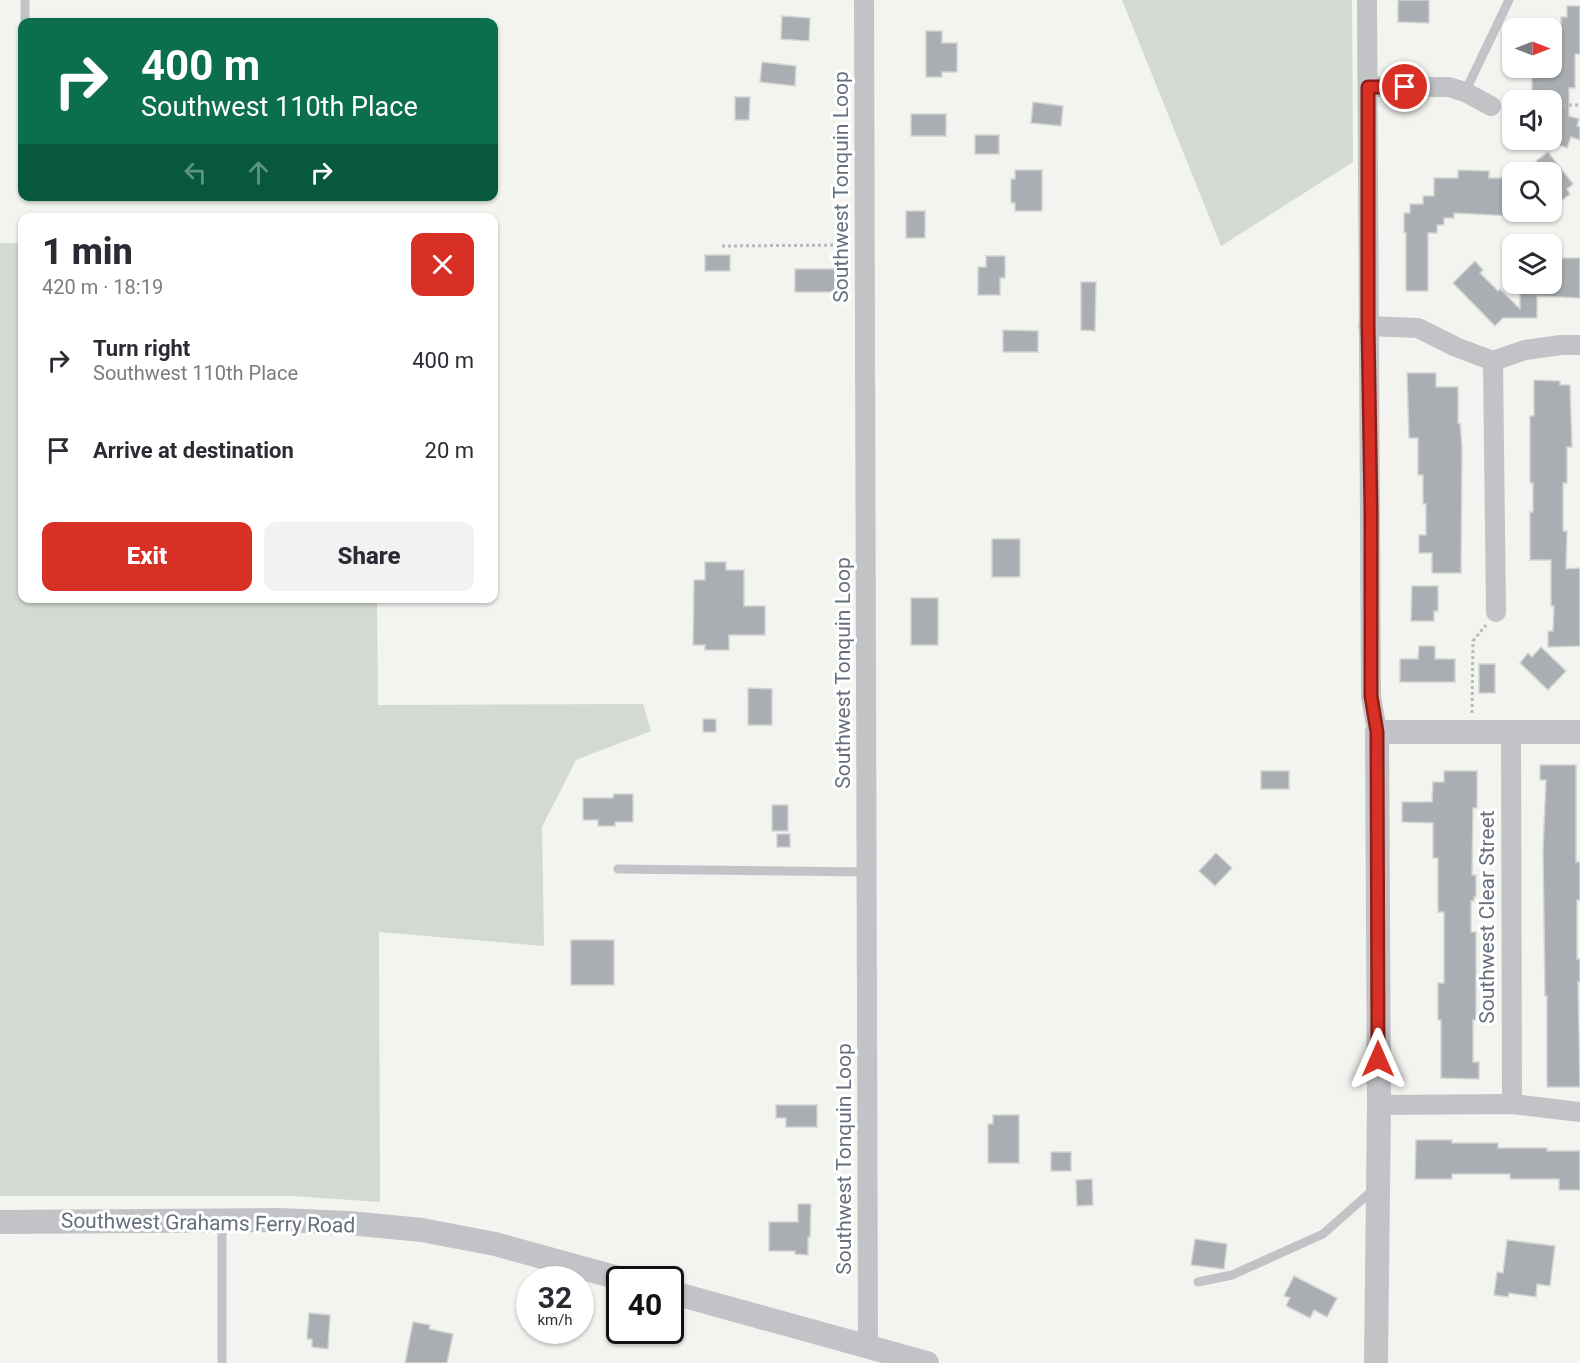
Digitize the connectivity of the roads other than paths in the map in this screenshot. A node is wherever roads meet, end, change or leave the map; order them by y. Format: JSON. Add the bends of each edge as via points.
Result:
{"nodes":[{"id":1,"x":25,"y":0,"type":"edge"},
{"id":2,"x":864,"y":0,"type":"edge"},
{"id":3,"x":1367,"y":0,"type":"edge"},
{"id":4,"x":1509,"y":0,"type":"edge"},
{"id":5,"x":25,"y":18,"type":"edge"},
{"id":6,"x":1368,"y":87,"type":"junction"},
{"id":7,"x":1465,"y":92,"type":"junction"},
{"id":8,"x":1491,"y":106,"type":"dead end"},
{"id":9,"x":1368,"y":326,"type":"junction"},
{"id":10,"x":1580,"y":345,"type":"edge"},
{"id":11,"x":1493,"y":361,"type":"junction"},
{"id":12,"x":1496,"y":612,"type":"road end"},
{"id":13,"x":1511,"y":731,"type":"junction"},
{"id":14,"x":1377,"y":732,"type":"junction"},
{"id":15,"x":1580,"y":732,"type":"edge"},
{"id":16,"x":618,"y":868,"type":"dead end"},
{"id":17,"x":867,"y":872,"type":"junction"},
{"id":18,"x":1512,"y":1104,"type":"junction"},
{"id":19,"x":1379,"y":1106,"type":"junction"},
{"id":20,"x":1580,"y":1112,"type":"edge"},
{"id":21,"x":1378,"y":1185,"type":"junction"},
{"id":22,"x":222,"y":1220,"type":"junction"},
{"id":23,"x":0,"y":1222,"type":"edge"},
{"id":24,"x":606,"y":1275,"type":"edge"},
{"id":25,"x":1198,"y":1282,"type":"dead end"},
{"id":26,"x":684,"y":1296,"type":"edge"},
{"id":27,"x":868,"y":1346,"type":"junction"},
{"id":28,"x":222,"y":1363,"type":"edge"},
{"id":29,"x":927,"y":1363,"type":"edge"},
{"id":30,"x":1376,"y":1363,"type":"edge"}],
"edges":[{"from":1,"to":5,"type":"lane"},
{"from":2,"to":17,"type":"street","name":"Southwest Tonquin Loop"},
{"from":3,"to":6,"type":"street"},
{"from":4,"to":7,"type":"lane"},
{"from":6,"to":7,"type":"street","via":[[1449,87]]},
{"from":6,"to":9,"type":"street"},
{"from":7,"to":8,"type":"street"},
{"from":9,"to":11,"type":"street","via":[[1418,328]]},
{"from":9,"to":14,"type":"street","via":[[1371,696]]},
{"from":10,"to":11,"type":"street","via":[[1526,350]]},
{"from":11,"to":12,"type":"street"},
{"from":13,"to":14,"type":"street"},
{"from":13,"to":15,"type":"street"},
{"from":13,"to":18,"type":"street","name":"Southwest Clear Street"},
{"from":14,"to":19,"type":"street"},
{"from":16,"to":17,"type":"lane"},
{"from":17,"to":27,"type":"street","name":"Southwest Tonquin Loop"},
{"from":18,"to":19,"type":"street"},
{"from":18,"to":20,"type":"street"},
{"from":19,"to":21,"type":"street"},
{"from":21,"to":25,"type":"lane","via":[[1323,1234],[1232,1275]]},
{"from":21,"to":30,"type":"street"},
{"from":22,"to":23,"type":"street","name":"Southwest Grahams Ferry Road"},
{"from":22,"to":24,"type":"street","name":"Southwest Grahams Ferry Road","via":[[349,1223],[422,1230],[495,1244]]},
{"from":22,"to":28,"type":"lane"},
{"from":26,"to":27,"type":"street"},
{"from":27,"to":29,"type":"street"}]}
